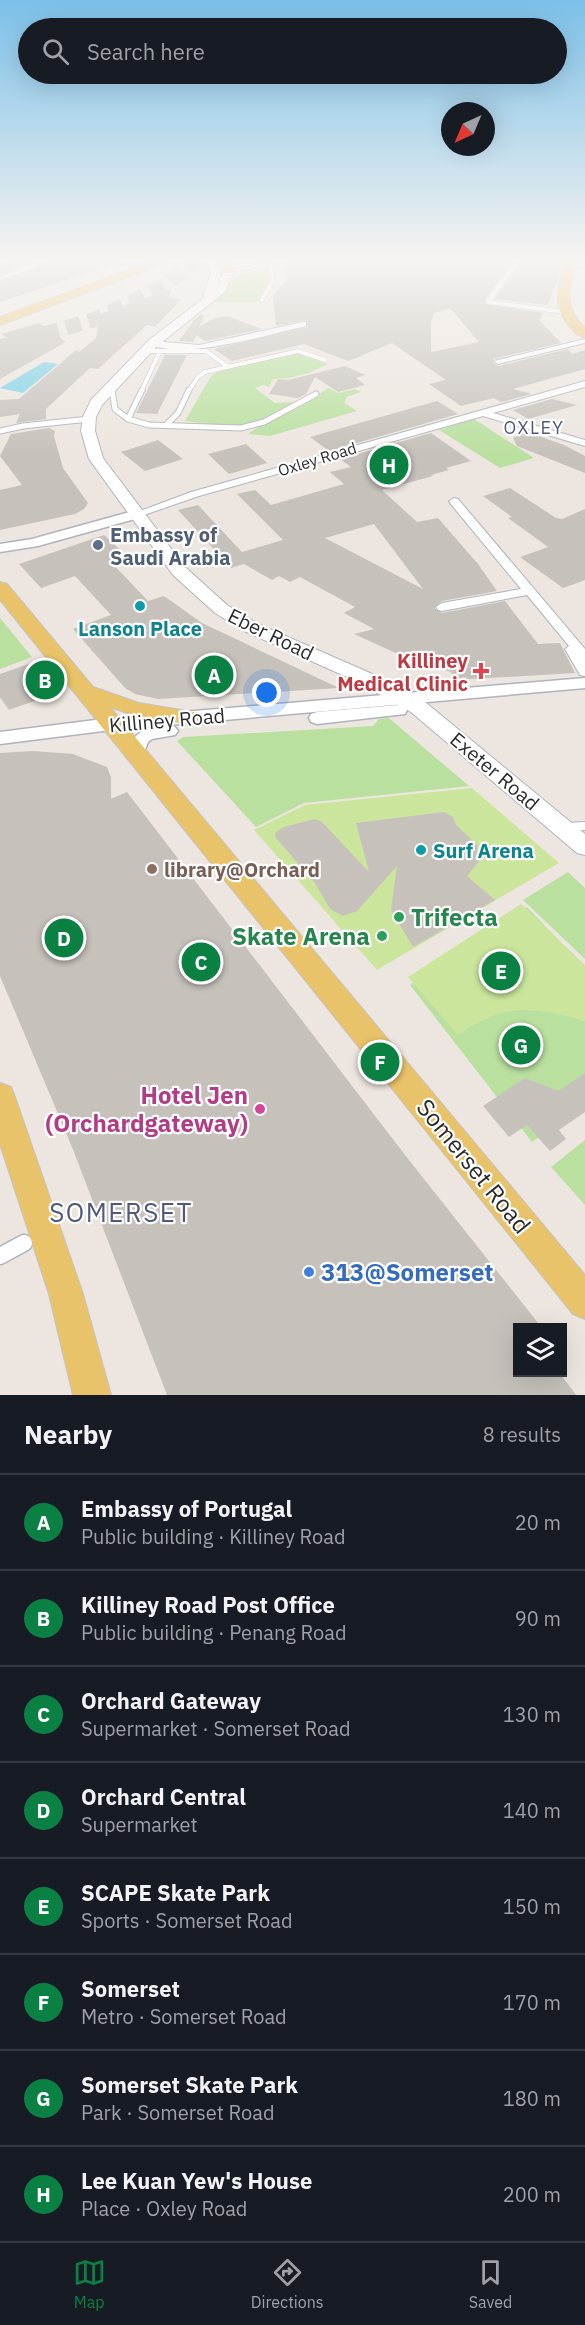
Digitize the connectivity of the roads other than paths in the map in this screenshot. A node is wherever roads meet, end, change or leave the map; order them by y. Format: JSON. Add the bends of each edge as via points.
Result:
{"nodes":[{"id":1,"x":180,"y":324,"type":"edge"},
{"id":2,"x":303,"y":324,"type":"dead end"},
{"id":3,"x":585,"y":340,"type":"edge"},
{"id":4,"x":152,"y":348,"type":"junction"},
{"id":5,"x":325,"y":360,"type":"dead end"},
{"id":6,"x":498,"y":361,"type":"dead end"},
{"id":7,"x":227,"y":366,"type":"junction"},
{"id":8,"x":585,"y":384,"type":"edge"},
{"id":9,"x":111,"y":386,"type":"junction"},
{"id":10,"x":316,"y":394,"type":"dead end"},
{"id":11,"x":480,"y":412,"type":"junction"},
{"id":12,"x":128,"y":418,"type":"junction"},
{"id":13,"x":89,"y":419,"type":"junction"},
{"id":14,"x":166,"y":425,"type":"junction"},
{"id":15,"x":0,"y":431,"type":"edge"},
{"id":16,"x":585,"y":443,"type":"edge"},
{"id":17,"x":454,"y":501,"type":"dead end"},
{"id":18,"x":142,"y":511,"type":"junction"},
{"id":19,"x":0,"y":543,"type":"edge"},
{"id":20,"x":0,"y":548,"type":"edge"},
{"id":21,"x":0,"y":588,"type":"edge"},
{"id":22,"x":529,"y":591,"type":"junction"},
{"id":23,"x":442,"y":607,"type":"dead end"},
{"id":24,"x":566,"y":636,"type":"junction"},
{"id":25,"x":585,"y":657,"type":"edge"},
{"id":26,"x":585,"y":672,"type":"edge"},
{"id":27,"x":585,"y":683,"type":"edge"},
{"id":28,"x":86,"y":692,"type":"junction"},
{"id":29,"x":585,"y":692,"type":"edge"},
{"id":30,"x":410,"y":703,"type":"junction"},
{"id":31,"x":197,"y":719,"type":"junction"},
{"id":32,"x":111,"y":724,"type":"junction"},
{"id":33,"x":0,"y":738,"type":"edge"},
{"id":34,"x":135,"y":754,"type":"junction"},
{"id":35,"x":585,"y":826,"type":"edge"},
{"id":36,"x":562,"y":828,"type":"junction"},
{"id":37,"x":585,"y":847,"type":"edge"},
{"id":38,"x":0,"y":1097,"type":"edge"},
{"id":39,"x":24,"y":1243,"type":"dead end"},
{"id":40,"x":0,"y":1256,"type":"edge"},
{"id":41,"x":585,"y":1302,"type":"edge"},
{"id":42,"x":92,"y":1395,"type":"edge"}],
"edges":[{"from":1,"to":4,"type":"main road"},
{"from":2,"to":4,"type":"street","via":[[199,347]]},
{"from":3,"to":6,"type":"street"},
{"from":4,"to":7,"type":"lane","via":[[206,351]]},
{"from":4,"to":9,"type":"main road"},
{"from":4,"to":12,"type":"lane"},
{"from":5,"to":7,"type":"lane","via":[[298,351]]},
{"from":7,"to":14,"type":"lane","via":[[195,378],[176,417]]},
{"from":8,"to":11,"type":"street","name":"Oxley Road"},
{"from":9,"to":12,"type":"lane","via":[[115,409]]},
{"from":9,"to":13,"type":"main road","via":[[96,403]]},
{"from":10,"to":14,"type":"lane","via":[[255,425]]},
{"from":11,"to":16,"type":"street"},
{"from":11,"to":18,"type":"street","name":"Oxley Road"},
{"from":12,"to":14,"type":"lane"},
{"from":13,"to":15,"type":"lane"},
{"from":13,"to":18,"type":"main road","name":"Eber Road","via":[[88,440],[96,459]]},
{"from":17,"to":22,"type":"street"},
{"from":18,"to":19,"type":"street","name":"Oxley Road"},
{"from":18,"to":20,"type":"street","name":"Oxley Road","via":[[33,543]]},
{"from":18,"to":30,"type":"main road","name":"Eber Road","via":[[179,571],[221,609],[250,627],[369,680]]},
{"from":21,"to":28,"type":"main road","name":"Somerset Road"},
{"from":22,"to":23,"type":"street"},
{"from":22,"to":24,"type":"street"},
{"from":24,"to":25,"type":"street"},
{"from":24,"to":26,"type":"street"},
{"from":27,"to":30,"type":"street","name":"Killiney Road"},
{"from":28,"to":31,"type":"main road","via":[[136,709]]},
{"from":28,"to":32,"type":"main road","name":"Somerset Road"},
{"from":29,"to":30,"type":"street","name":"Killiney Road"},
{"from":30,"to":31,"type":"street","name":"Killiney Road"},
{"from":30,"to":34,"type":"street","name":"Killiney Road","via":[[148,733],[139,740]]},
{"from":30,"to":36,"type":"main road","name":"Exeter Road"},
{"from":31,"to":32,"type":"street","name":"Killiney Road"},
{"from":32,"to":33,"type":"street","name":"Killiney Road"},
{"from":32,"to":34,"type":"main road","name":"Somerset Road"},
{"from":34,"to":41,"type":"main road","name":"Somerset Road"},
{"from":35,"to":36,"type":"lane"},
{"from":36,"to":37,"type":"main road","name":"Exeter Road"},
{"from":38,"to":42,"type":"main road","via":[[66,1294]]},
{"from":39,"to":40,"type":"street"}]}
